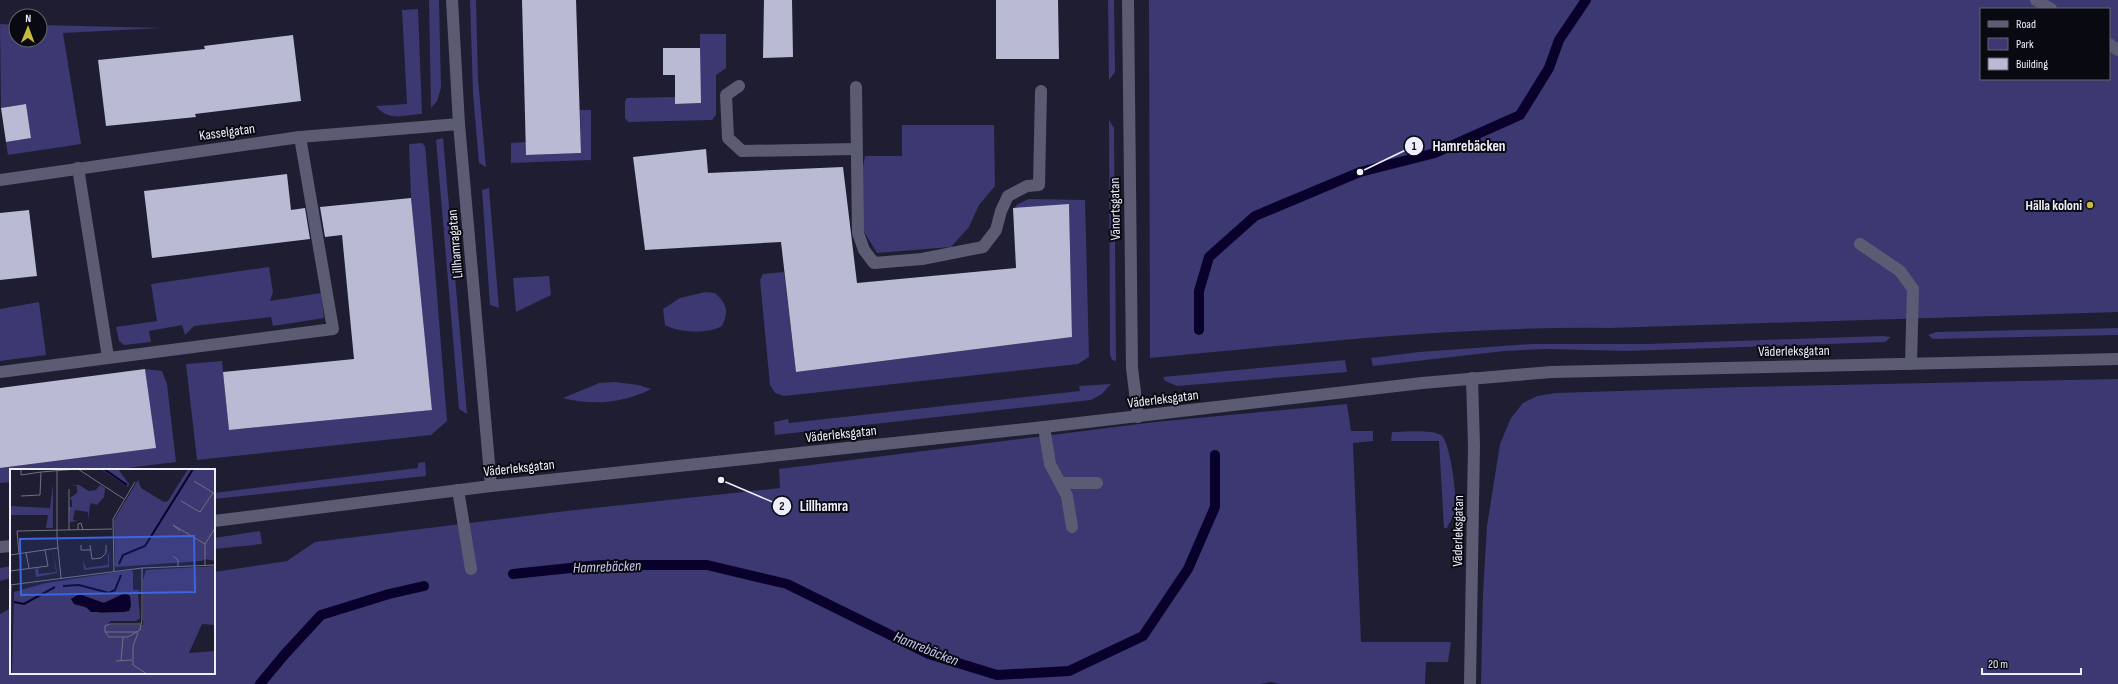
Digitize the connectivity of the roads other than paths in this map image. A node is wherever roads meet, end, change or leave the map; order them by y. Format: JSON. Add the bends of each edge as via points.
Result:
{"nodes":[{"id":1,"x":452,"y":0,"type":"edge"},
{"id":2,"x":1128,"y":0,"type":"edge"},
{"id":3,"x":2036,"y":0,"type":"edge"},
{"id":4,"x":2049,"y":8,"type":"edge"},
{"id":5,"x":739,"y":86,"type":"dead end"},
{"id":6,"x":856,"y":87,"type":"dead end"},
{"id":7,"x":1041,"y":90,"type":"dead end"},
{"id":8,"x":459,"y":124,"type":"junction"},
{"id":9,"x":300,"y":137,"type":"junction"},
{"id":10,"x":856,"y":149,"type":"junction"},
{"id":11,"x":78,"y":168,"type":"junction"},
{"id":12,"x":0,"y":180,"type":"edge"},
{"id":13,"x":1860,"y":244,"type":"dead end"},
{"id":14,"x":108,"y":356,"type":"junction"},
{"id":15,"x":2118,"y":359,"type":"edge"},
{"id":16,"x":1911,"y":364,"type":"junction"},
{"id":17,"x":0,"y":372,"type":"edge"},
{"id":18,"x":1472,"y":378,"type":"junction"},
{"id":19,"x":1138,"y":417,"type":"junction"},
{"id":20,"x":1044,"y":427,"type":"junction"},
{"id":21,"x":1061,"y":483,"type":"junction"},
{"id":22,"x":1097,"y":483,"type":"dead end"},
{"id":23,"x":491,"y":486,"type":"junction"},
{"id":24,"x":458,"y":490,"type":"junction"},
{"id":25,"x":215,"y":520,"type":"edge"},
{"id":26,"x":1072,"y":527,"type":"dead end"},
{"id":27,"x":10,"y":546,"type":"edge"},
{"id":28,"x":0,"y":547,"type":"edge"},
{"id":29,"x":471,"y":569,"type":"dead end"},
{"id":30,"x":1470,"y":684,"type":"edge"}],
"edges":[{"from":1,"to":8,"type":"street","name":"Lillhamragatan"},
{"from":2,"to":19,"type":"street","name":"Vänortsgatan","via":[[1132,368]]},
{"from":3,"to":4,"type":"street"},
{"from":5,"to":10,"type":"street","via":[[726,95],[728,138],[742,151]]},
{"from":6,"to":10,"type":"street"},
{"from":7,"to":10,"type":"street","via":[[1039,185],[1027,186],[1008,196],[996,230],[983,247],[922,259],[874,263],[864,250],[858,233]]},
{"from":8,"to":9,"type":"street","name":"Kasselgatan"},
{"from":8,"to":23,"type":"street","name":"Lillhamragatan"},
{"from":9,"to":11,"type":"street","name":"Kasselgatan"},
{"from":9,"to":14,"type":"street","via":[[333,329]]},
{"from":11,"to":12,"type":"street","name":"Kasselgatan"},
{"from":11,"to":14,"type":"street"},
{"from":13,"to":16,"type":"street","via":[[1900,271],[1913,289]]},
{"from":14,"to":17,"type":"street"},
{"from":15,"to":16,"type":"street","name":"Väderleksgatan"},
{"from":16,"to":18,"type":"street","name":"Väderleksgatan","via":[[1551,372]]},
{"from":18,"to":19,"type":"street","name":"Väderleksgatan"},
{"from":18,"to":30,"type":"street","name":"Väderleksgatan","via":[[1474,446]]},
{"from":19,"to":20,"type":"street","name":"Väderleksgatan"},
{"from":20,"to":21,"type":"street","via":[[1050,464]]},
{"from":20,"to":23,"type":"street","name":"Väderleksgatan"},
{"from":21,"to":22,"type":"street"},
{"from":21,"to":26,"type":"street","via":[[1067,496]]},
{"from":23,"to":24,"type":"street","name":"Väderleksgatan"},
{"from":24,"to":25,"type":"street","name":"Väderleksgatan"},
{"from":24,"to":29,"type":"street"},
{"from":27,"to":28,"type":"street"}]}
